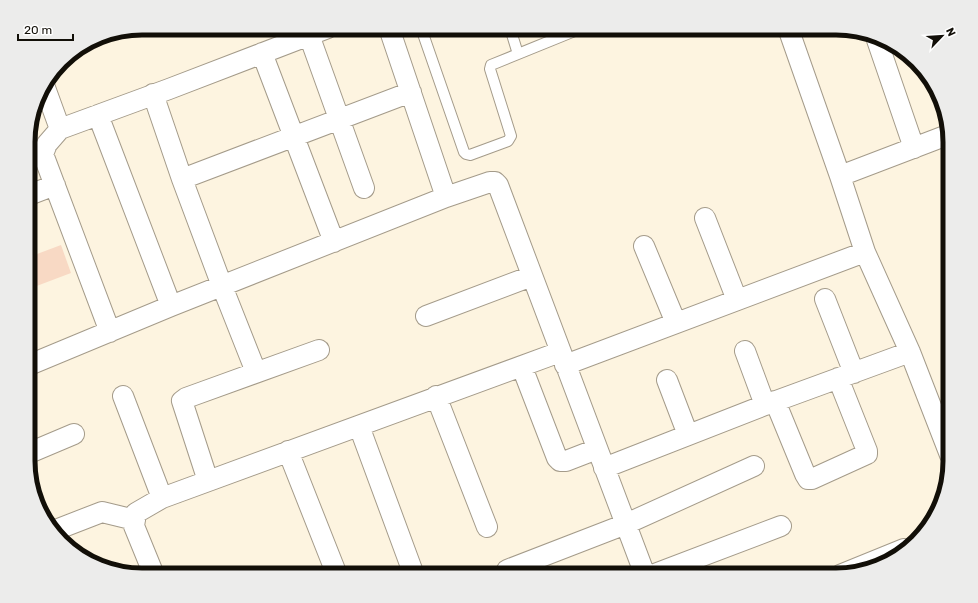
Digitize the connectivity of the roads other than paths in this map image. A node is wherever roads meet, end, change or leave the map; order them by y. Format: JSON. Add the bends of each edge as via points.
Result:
{"nodes":[{"id":1,"x":309,"y":35,"type":"joint"},
{"id":2,"x":391,"y":35,"type":"edge"},
{"id":3,"x":423,"y":35,"type":"edge"},
{"id":4,"x":512,"y":35,"type":"edge"},
{"id":5,"x":565,"y":35,"type":"edge"},
{"id":6,"x":790,"y":35,"type":"edge"},
{"id":7,"x":878,"y":44,"type":"edge"},
{"id":8,"x":262,"y":53,"type":"junction"},
{"id":9,"x":518,"y":54,"type":"junction"},
{"id":10,"x":411,"y":92,"type":"junction"},
{"id":11,"x":47,"y":93,"type":"edge"},
{"id":12,"x":153,"y":94,"type":"junction"},
{"id":13,"x":98,"y":115,"type":"junction"},
{"id":14,"x":340,"y":119,"type":"junction"},
{"id":15,"x":60,"y":129,"type":"junction"},
{"id":16,"x":293,"y":137,"type":"junction"},
{"id":17,"x":943,"y":137,"type":"edge"},
{"id":18,"x":914,"y":148,"type":"junction"},
{"id":19,"x":840,"y":176,"type":"junction"},
{"id":20,"x":182,"y":179,"type":"junction"},
{"id":21,"x":55,"y":185,"type":"junction"},
{"id":22,"x":364,"y":188,"type":"dead end"},
{"id":23,"x":35,"y":193,"type":"edge"},
{"id":24,"x":446,"y":197,"type":"junction"},
{"id":25,"x":705,"y":218,"type":"dead end"},
{"id":26,"x":334,"y":242,"type":"junction"},
{"id":27,"x":644,"y":246,"type":"dead end"},
{"id":28,"x":865,"y":252,"type":"junction"},
{"id":29,"x":532,"y":276,"type":"junction"},
{"id":30,"x":222,"y":286,"type":"junction"},
{"id":31,"x":825,"y":299,"type":"dead end"},
{"id":32,"x":738,"y":300,"type":"junction"},
{"id":33,"x":171,"y":306,"type":"junction"},
{"id":34,"x":426,"y":316,"type":"dead end"},
{"id":35,"x":676,"y":324,"type":"junction"},
{"id":36,"x":110,"y":332,"type":"junction"},
{"id":37,"x":319,"y":350,"type":"dead end"},
{"id":38,"x":745,"y":352,"type":"dead end"},
{"id":39,"x":910,"y":352,"type":"junction"},
{"id":40,"x":563,"y":358,"type":"junction"},
{"id":41,"x":35,"y":363,"type":"edge"},
{"id":42,"x":522,"y":367,"type":"junction"},
{"id":43,"x":256,"y":372,"type":"junction"},
{"id":44,"x":846,"y":376,"type":"junction"},
{"id":45,"x":667,"y":380,"type":"dead end"},
{"id":46,"x":123,"y":396,"type":"dead end"},
{"id":47,"x":436,"y":396,"type":"junction"},
{"id":48,"x":770,"y":403,"type":"junction"},
{"id":49,"x":359,"y":426,"type":"junction"},
{"id":50,"x":943,"y":426,"type":"edge"},
{"id":51,"x":74,"y":434,"type":"dead end"},
{"id":52,"x":688,"y":435,"type":"junction"},
{"id":53,"x":597,"y":449,"type":"junction"},
{"id":54,"x":35,"y":450,"type":"edge"},
{"id":55,"x":288,"y":451,"type":"junction"},
{"id":56,"x":754,"y":466,"type":"dead end"},
{"id":57,"x":604,"y":468,"type":"junction"},
{"id":58,"x":208,"y":481,"type":"junction"},
{"id":59,"x":162,"y":498,"type":"junction"},
{"id":60,"x":135,"y":520,"type":"junction"},
{"id":61,"x":626,"y":524,"type":"junction"},
{"id":62,"x":781,"y":526,"type":"dead end"},
{"id":63,"x":488,"y":527,"type":"dead end"},
{"id":64,"x":59,"y":529,"type":"edge"},
{"id":65,"x":151,"y":568,"type":"edge"},
{"id":66,"x":332,"y":568,"type":"edge"},
{"id":67,"x":411,"y":568,"type":"edge"},
{"id":68,"x":512,"y":568,"type":"edge"},
{"id":69,"x":642,"y":568,"type":"edge"},
{"id":70,"x":670,"y":568,"type":"edge"}],
"edges":[{"from":1,"to":8,"type":"street"},
{"from":1,"to":14,"type":"street"},
{"from":2,"to":10,"type":"street"},
{"from":3,"to":9,"type":"lane","via":[[459,137],[466,154],[470,155],[510,139],[490,69],[494,63]]},
{"from":4,"to":9,"type":"lane"},
{"from":5,"to":9,"type":"lane"},
{"from":6,"to":19,"type":"street"},
{"from":7,"to":18,"type":"street"},
{"from":8,"to":12,"type":"street"},
{"from":8,"to":16,"type":"street"},
{"from":10,"to":14,"type":"street"},
{"from":10,"to":24,"type":"street"},
{"from":11,"to":15,"type":"street"},
{"from":12,"to":13,"type":"street"},
{"from":12,"to":20,"type":"street"},
{"from":13,"to":15,"type":"street"},
{"from":13,"to":33,"type":"street"},
{"from":14,"to":16,"type":"street"},
{"from":14,"to":22,"type":"street"},
{"from":15,"to":21,"type":"street","via":[[47,144],[43,154]]},
{"from":16,"to":20,"type":"street"},
{"from":16,"to":26,"type":"street"},
{"from":17,"to":18,"type":"street"},
{"from":18,"to":19,"type":"street"},
{"from":19,"to":28,"type":"street"},
{"from":20,"to":30,"type":"street"},
{"from":21,"to":23,"type":"street"},
{"from":21,"to":36,"type":"street"},
{"from":24,"to":26,"type":"street"},
{"from":24,"to":29,"type":"street","via":[[495,182]]},
{"from":25,"to":32,"type":"street"},
{"from":26,"to":30,"type":"street"},
{"from":27,"to":35,"type":"street"},
{"from":28,"to":32,"type":"street"},
{"from":28,"to":39,"type":"street"},
{"from":29,"to":34,"type":"street"},
{"from":29,"to":40,"type":"street"},
{"from":30,"to":33,"type":"street"},
{"from":30,"to":43,"type":"street"},
{"from":31,"to":44,"type":"street"},
{"from":32,"to":35,"type":"street"},
{"from":33,"to":36,"type":"street"},
{"from":35,"to":40,"type":"street"},
{"from":36,"to":41,"type":"street"},
{"from":37,"to":43,"type":"street"},
{"from":38,"to":48,"type":"street"},
{"from":39,"to":44,"type":"street"},
{"from":39,"to":50,"type":"street"},
{"from":40,"to":42,"type":"street"},
{"from":40,"to":53,"type":"street"},
{"from":42,"to":47,"type":"street"},
{"from":42,"to":53,"type":"street","via":[[557,458],[566,461]]},
{"from":43,"to":58,"type":"street","via":[[182,401]]},
{"from":44,"to":48,"type":"street"},
{"from":44,"to":48,"type":"street","via":[[867,454],[812,479],[808,479],[805,474]]},
{"from":45,"to":52,"type":"street"},
{"from":46,"to":59,"type":"street"},
{"from":47,"to":49,"type":"street"},
{"from":47,"to":63,"type":"street"},
{"from":48,"to":52,"type":"street"},
{"from":49,"to":55,"type":"street"},
{"from":49,"to":67,"type":"street"},
{"from":51,"to":54,"type":"street"},
{"from":52,"to":57,"type":"street"},
{"from":53,"to":57,"type":"street"},
{"from":55,"to":58,"type":"street"},
{"from":55,"to":66,"type":"street"},
{"from":56,"to":61,"type":"street"},
{"from":57,"to":61,"type":"street"},
{"from":58,"to":59,"type":"street"},
{"from":59,"to":60,"type":"street","via":[[136,514]]},
{"from":60,"to":64,"type":"street","via":[[102,512]]},
{"from":60,"to":65,"type":"street","via":[[134,526]]},
{"from":61,"to":68,"type":"street"},
{"from":61,"to":69,"type":"street"},
{"from":62,"to":70,"type":"street"}]}
